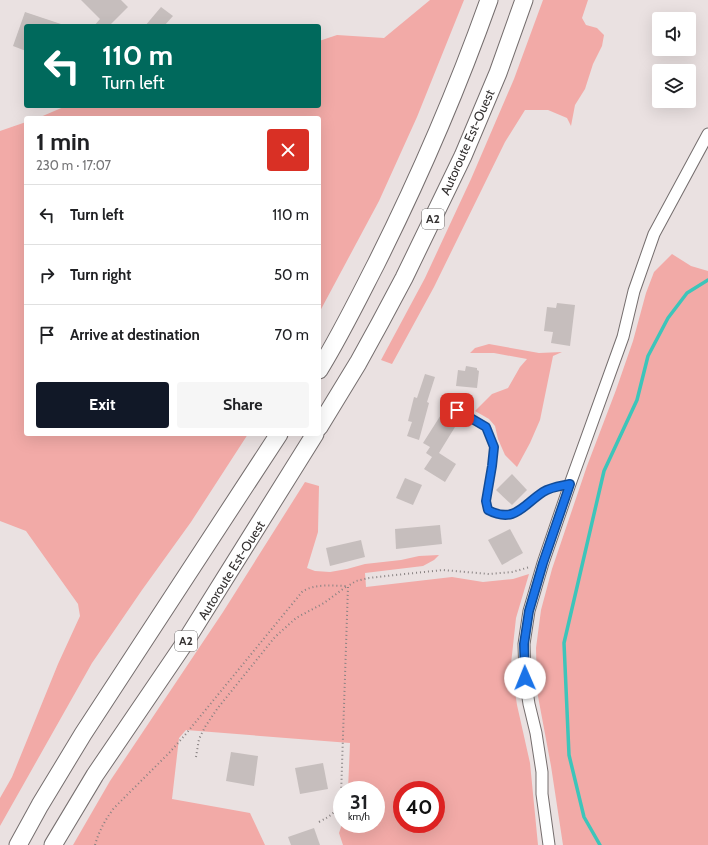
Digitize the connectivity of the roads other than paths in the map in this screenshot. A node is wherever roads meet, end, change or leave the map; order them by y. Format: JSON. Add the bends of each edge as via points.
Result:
{"nodes":[{"id":1,"x":490,"y":0,"type":"edge"},
{"id":2,"x":524,"y":0,"type":"edge"},
{"id":3,"x":708,"y":134,"type":"edge"},
{"id":4,"x":321,"y":366,"type":"edge"},
{"id":5,"x":457,"y":410,"type":"dead end"},
{"id":6,"x":321,"y":424,"type":"edge"},
{"id":7,"x":278,"y":436,"type":"edge"},
{"id":8,"x":314,"y":436,"type":"edge"},
{"id":9,"x":570,"y":484,"type":"junction"},
{"id":10,"x":18,"y":845,"type":"edge"},
{"id":11,"x":53,"y":845,"type":"edge"},
{"id":12,"x":549,"y":845,"type":"edge"}],
"edges":[{"from":1,"to":4,"type":"highway","number":"A2","via":[[468,59],[403,209]]},
{"from":2,"to":6,"type":"highway","name":"Autoroute Est-Ouest","number":"A2","via":[[498,74],[463,156],[390,304]]},
{"from":3,"to":9,"type":"street","via":[[654,234],[634,291],[623,337]]},
{"from":5,"to":9,"type":"lane","via":[[486,427],[494,447],[486,501],[488,510],[495,514],[511,515],[526,507],[543,492]]},
{"from":7,"to":10,"type":"highway","via":[[83,734]]},
{"from":8,"to":11,"type":"highway","name":"Autoroute Est-Ouest","number":"A2","via":[[182,647],[95,775]]},
{"from":9,"to":12,"type":"street","via":[[529,611],[524,644],[525,678],[537,741]]}]}
